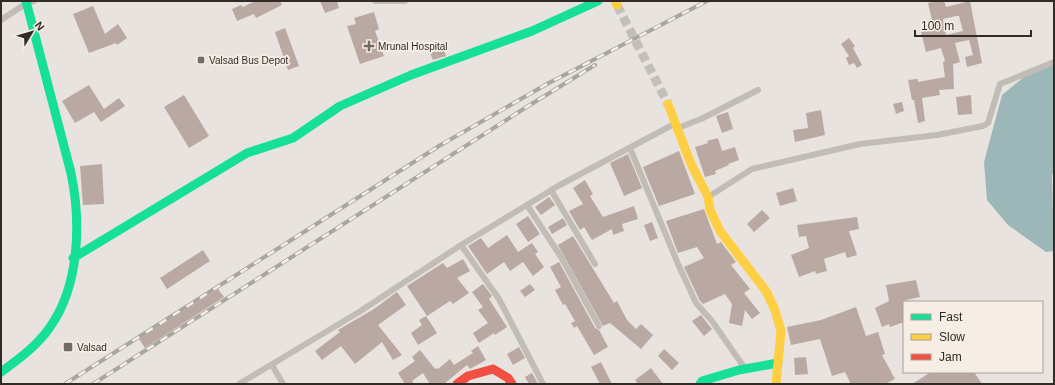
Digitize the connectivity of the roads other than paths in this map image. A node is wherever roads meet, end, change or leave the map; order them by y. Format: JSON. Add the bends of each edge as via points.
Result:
{"nodes":[{"id":1,"x":374,"y":1,"type":"edge"},
{"id":2,"x":405,"y":1,"type":"edge"},
{"id":3,"x":598,"y":1,"type":"edge"},
{"id":4,"x":29,"y":2,"type":"edge"},
{"id":5,"x":1,"y":20,"type":"edge"},
{"id":6,"x":1054,"y":62,"type":"edge"},
{"id":7,"x":758,"y":90,"type":"dead end"},
{"id":8,"x":668,"y":104,"type":"tunnel mouth"},
{"id":9,"x":677,"y":125,"type":"junction"},
{"id":10,"x":630,"y":148,"type":"junction"},
{"id":11,"x":551,"y":190,"type":"junction"},
{"id":12,"x":708,"y":197,"type":"junction"},
{"id":13,"x":527,"y":205,"type":"junction"},
{"id":14,"x":461,"y":245,"type":"junction"},
{"id":15,"x":73,"y":258,"type":"junction"},
{"id":16,"x":594,"y":264,"type":"dead end"},
{"id":17,"x":599,"y":326,"type":"dead end"},
{"id":18,"x":778,"y":363,"type":"junction"},
{"id":19,"x":272,"y":365,"type":"junction"},
{"id":20,"x":746,"y":370,"type":"junction"},
{"id":21,"x":1,"y":372,"type":"edge"},
{"id":22,"x":239,"y":384,"type":"edge"},
{"id":23,"x":283,"y":384,"type":"edge"},
{"id":24,"x":457,"y":384,"type":"edge"},
{"id":25,"x":512,"y":384,"type":"edge"},
{"id":26,"x":543,"y":384,"type":"edge"},
{"id":27,"x":700,"y":384,"type":"edge"},
{"id":28,"x":776,"y":384,"type":"edge"}],
"edges":[{"from":1,"to":2,"type":"street"},
{"from":3,"to":15,"type":"street","via":[[532,31],[412,75],[340,106],[294,138],[247,153]]},
{"from":4,"to":5,"type":"street"},
{"from":4,"to":15,"type":"street","via":[[73,184]]},
{"from":6,"to":12,"type":"street","via":[[1000,84],[988,123],[983,126],[937,135],[860,144],[752,169]]},
{"from":7,"to":9,"type":"street","via":[[701,119]]},
{"from":8,"to":9,"type":"street"},
{"from":9,"to":10,"type":"street"},
{"from":9,"to":12,"type":"street","via":[[691,164]]},
{"from":10,"to":11,"type":"street"},
{"from":10,"to":20,"type":"street","via":[[696,303],[712,321]]},
{"from":11,"to":13,"type":"street"},
{"from":11,"to":16,"type":"street"},
{"from":12,"to":18,"type":"street","via":[[710,210],[720,231],[766,291],[775,310],[781,331]]},
{"from":13,"to":14,"type":"street"},
{"from":13,"to":17,"type":"street"},
{"from":14,"to":19,"type":"street"},
{"from":14,"to":26,"type":"street","via":[[499,299]]},
{"from":15,"to":21,"type":"street","via":[[63,303],[56,319],[36,344]]},
{"from":18,"to":20,"type":"street"},
{"from":18,"to":28,"type":"street"},
{"from":19,"to":22,"type":"street"},
{"from":19,"to":23,"type":"street"},
{"from":20,"to":27,"type":"street"},
{"from":24,"to":25,"type":"street","via":[[468,376],[493,369],[508,378]]}]}
